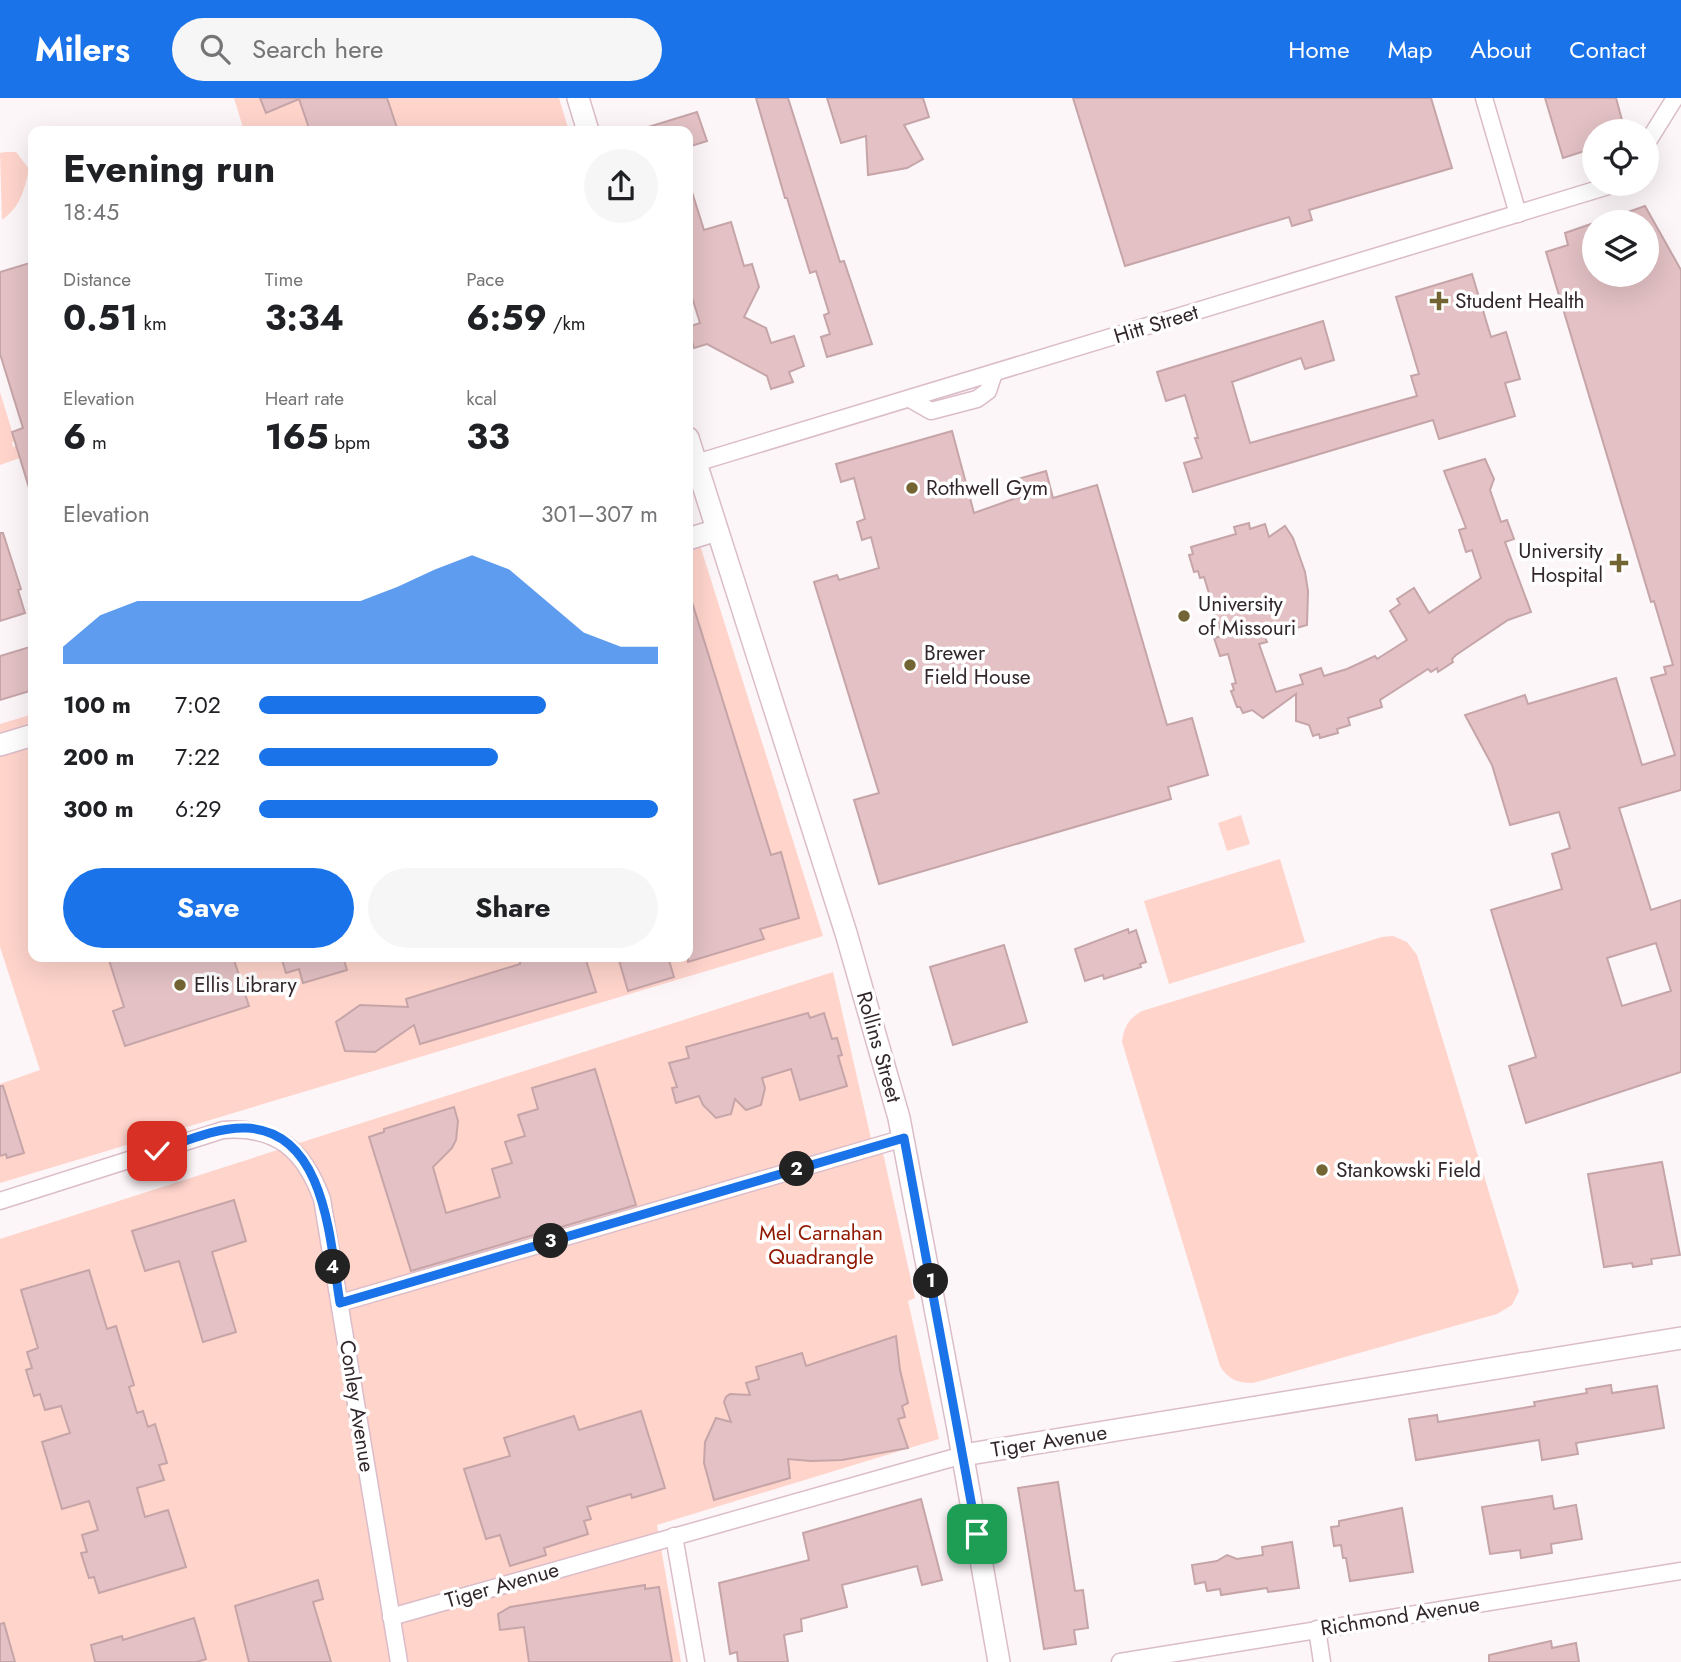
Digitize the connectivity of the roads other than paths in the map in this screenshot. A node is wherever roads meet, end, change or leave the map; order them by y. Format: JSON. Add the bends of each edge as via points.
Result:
{"nodes":[{"id":1,"x":578,"y":98,"type":"edge"},
{"id":2,"x":1484,"y":98,"type":"edge"},
{"id":3,"x":1675,"y":98,"type":"edge"},
{"id":4,"x":1659,"y":124,"type":"edge"},
{"id":5,"x":586,"y":126,"type":"edge"},
{"id":6,"x":1582,"y":194,"type":"edge"},
{"id":7,"x":1518,"y":214,"type":"junction"},
{"id":8,"x":693,"y":454,"type":"edge"},
{"id":9,"x":696,"y":463,"type":"junction"},
{"id":10,"x":717,"y":530,"type":"junction"},
{"id":11,"x":693,"y":537,"type":"edge"},
{"id":12,"x":28,"y":737,"type":"edge"},
{"id":13,"x":0,"y":745,"type":"edge"},
{"id":14,"x":904,"y":1138,"type":"junction"},
{"id":15,"x":0,"y":1201,"type":"edge"},
{"id":16,"x":340,"y":1303,"type":"junction"},
{"id":17,"x":1681,"y":1338,"type":"edge"},
{"id":18,"x":963,"y":1455,"type":"junction"},
{"id":19,"x":674,"y":1536,"type":"junction"},
{"id":20,"x":1681,"y":1571,"type":"edge"},
{"id":21,"x":391,"y":1617,"type":"junction"},
{"id":22,"x":1317,"y":1629,"type":"junction"},
{"id":23,"x":399,"y":1662,"type":"edge"},
{"id":24,"x":696,"y":1662,"type":"edge"},
{"id":25,"x":999,"y":1662,"type":"edge"},
{"id":26,"x":1120,"y":1662,"type":"edge"},
{"id":27,"x":1322,"y":1662,"type":"edge"}],
"edges":[{"from":1,"to":5,"type":"street"},
{"from":2,"to":7,"type":"street"},
{"from":3,"to":4,"type":"street"},
{"from":6,"to":7,"type":"street","name":"Hitt Street"},
{"from":7,"to":9,"type":"street","name":"Hitt Street"},
{"from":8,"to":9,"type":"street","name":"Rollins Street"},
{"from":9,"to":10,"type":"street","name":"Rollins Street"},
{"from":10,"to":11,"type":"street"},
{"from":10,"to":14,"type":"street","name":"Rollins Street","via":[[846,933]]},
{"from":12,"to":13,"type":"street"},
{"from":14,"to":16,"type":"street"},
{"from":14,"to":18,"type":"street","name":"Rollins Street"},
{"from":15,"to":16,"type":"street","name":"Conley Avenue","via":[[223,1130],[247,1128],[277,1137],[300,1155],[315,1180]]},
{"from":16,"to":21,"type":"street","name":"Conley Avenue"},
{"from":17,"to":18,"type":"street","name":"Tiger Avenue"},
{"from":18,"to":19,"type":"street","name":"Tiger Avenue"},
{"from":18,"to":25,"type":"street","name":"Rollins Street"},
{"from":19,"to":21,"type":"street","name":"Tiger Avenue"},
{"from":19,"to":24,"type":"street"},
{"from":20,"to":22,"type":"street","name":"Richmond Avenue"},
{"from":21,"to":23,"type":"street","name":"Conley Avenue"},
{"from":22,"to":26,"type":"street","name":"Richmond Avenue"},
{"from":22,"to":27,"type":"street"}]}
